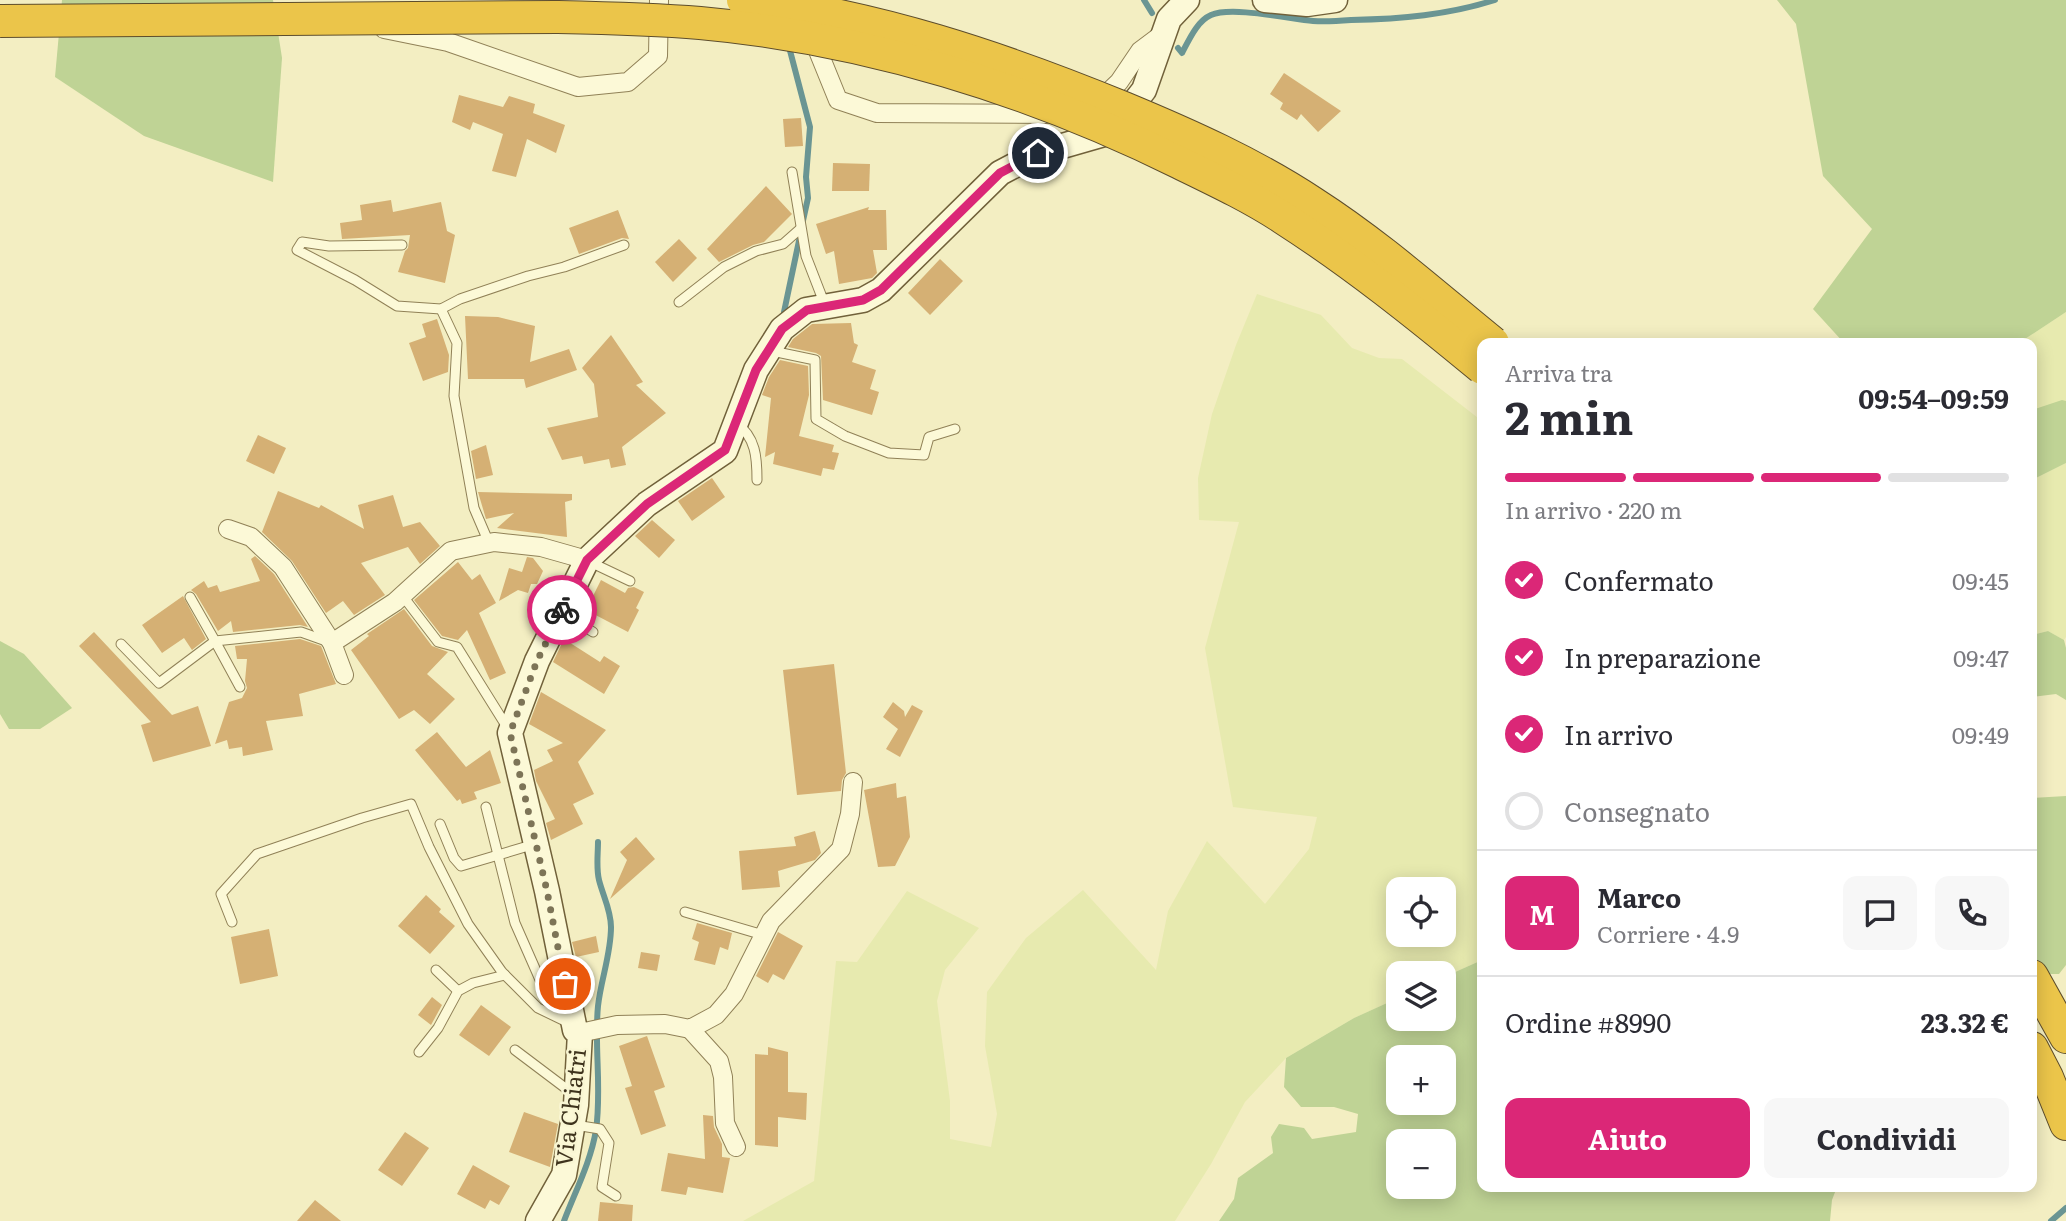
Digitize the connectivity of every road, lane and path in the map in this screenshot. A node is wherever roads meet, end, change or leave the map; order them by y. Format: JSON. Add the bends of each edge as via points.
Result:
{"nodes":[{"id":1,"x":659,"y":0,"type":"edge"},
{"id":2,"x":743,"y":0,"type":"edge"},
{"id":3,"x":798,"y":0,"type":"edge"},
{"id":4,"x":1187,"y":0,"type":"edge"},
{"id":5,"x":1265,"y":0,"type":"edge"},
{"id":6,"x":1335,"y":0,"type":"edge"},
{"id":7,"x":277,"y":8,"type":"dead end"},
{"id":8,"x":0,"y":21,"type":"edge"},
{"id":9,"x":1164,"y":33,"type":"junction"},
{"id":10,"x":792,"y":172,"type":"dead end"},
{"id":11,"x":800,"y":230,"type":"junction"},
{"id":12,"x":402,"y":245,"type":"dead end"},
{"id":13,"x":624,"y":245,"type":"dead end"},
{"id":14,"x":679,"y":303,"type":"dead end"},
{"id":15,"x":816,"y":308,"type":"junction"},
{"id":16,"x":441,"y":309,"type":"junction"},
{"id":17,"x":1487,"y":338,"type":"edge"},
{"id":18,"x":766,"y":350,"type":"junction"},
{"id":19,"x":1477,"y":364,"type":"edge"},
{"id":20,"x":736,"y":422,"type":"junction"},
{"id":21,"x":955,"y":429,"type":"dead end"},
{"id":22,"x":757,"y":480,"type":"dead end"},
{"id":23,"x":228,"y":528,"type":"dead end"},
{"id":24,"x":489,"y":543,"type":"junction"},
{"id":25,"x":587,"y":560,"type":"junction"},
{"id":26,"x":630,"y":581,"type":"dead end"},
{"id":27,"x":402,"y":595,"type":"junction"},
{"id":28,"x":190,"y":597,"type":"dead end"},
{"id":29,"x":562,"y":611,"type":"junction"},
{"id":30,"x":593,"y":632,"type":"dead end"},
{"id":31,"x":215,"y":641,"type":"junction"},
{"id":32,"x":332,"y":643,"type":"junction"},
{"id":33,"x":121,"y":644,"type":"dead end"},
{"id":34,"x":344,"y":676,"type":"dead end"},
{"id":35,"x":240,"y":687,"type":"dead end"},
{"id":36,"x":510,"y":733,"type":"junction"},
{"id":37,"x":853,"y":782,"type":"dead end"},
{"id":38,"x":486,"y":807,"type":"dead end"},
{"id":39,"x":440,"y":824,"type":"dead end"},
{"id":40,"x":536,"y":844,"type":"junction"},
{"id":41,"x":499,"y":855,"type":"junction"},
{"id":42,"x":685,"y":912,"type":"dead end"},
{"id":43,"x":232,"y":922,"type":"dead end"},
{"id":44,"x":763,"y":935,"type":"junction"},
{"id":45,"x":436,"y":970,"type":"dead end"},
{"id":46,"x":505,"y":975,"type":"junction"},
{"id":47,"x":2037,"y":985,"type":"edge"},
{"id":48,"x":458,"y":991,"type":"junction"},
{"id":49,"x":690,"y":1029,"type":"junction"},
{"id":50,"x":577,"y":1030,"type":"junction"},
{"id":51,"x":2066,"y":1037,"type":"edge"},
{"id":52,"x":515,"y":1050,"type":"dead end"},
{"id":53,"x":419,"y":1052,"type":"dead end"},
{"id":54,"x":2037,"y":1058,"type":"edge"},
{"id":55,"x":576,"y":1096,"type":"junction"},
{"id":56,"x":2066,"y":1124,"type":"edge"},
{"id":57,"x":579,"y":1126,"type":"junction"},
{"id":58,"x":736,"y":1147,"type":"dead end"},
{"id":59,"x":616,"y":1196,"type":"dead end"},
{"id":60,"x":538,"y":1221,"type":"edge"}],
"edges":[{"from":1,"to":7,"type":"street","via":[[658,56],[628,82],[578,87],[448,42]]},
{"from":2,"to":17,"type":"highway","bridge":true,"via":[[832,13],[922,36],[1073,87],[1170,127],[1249,164],[1313,203],[1380,250]]},
{"from":3,"to":9,"type":"street","via":[[838,100],[877,113],[1050,114],[1090,108],[1119,82],[1140,51]]},
{"from":4,"to":9,"type":"street","via":[[1168,19]]},
{"from":5,"to":6,"type":"street","via":[[1307,4]]},
{"from":8,"to":19,"type":"highway","bridge":true,"via":[[628,19],[700,23],[862,50],[935,67],[1081,118],[1219,182],[1337,254]]},
{"from":9,"to":15,"type":"street","via":[[1144,90],[1111,132],[1038,153],[1000,173],[881,290],[863,300]]},
{"from":10,"to":11,"type":"lane"},
{"from":11,"to":14,"type":"lane","via":[[783,244],[724,267]]},
{"from":11,"to":15,"type":"lane"},
{"from":12,"to":16,"type":"lane","via":[[302,242],[297,250],[397,306]]},
{"from":13,"to":16,"type":"lane"},
{"from":15,"to":18,"type":"street","via":[[782,329]]},
{"from":16,"to":24,"type":"lane","via":[[457,343],[454,396],[474,508]]},
{"from":18,"to":20,"type":"street"},
{"from":18,"to":21,"type":"lane","via":[[815,360],[816,419],[845,436],[889,453],[924,455],[929,437]]},
{"from":20,"to":22,"type":"lane","via":[[746,430],[757,455]]},
{"from":20,"to":25,"type":"street","via":[[725,450],[647,504]]},
{"from":23,"to":32,"type":"street","via":[[251,537],[283,567]]},
{"from":24,"to":25,"type":"street","via":[[541,547]]},
{"from":24,"to":27,"type":"street","via":[[451,551]]},
{"from":25,"to":26,"type":"lane"},
{"from":25,"to":29,"type":"street"},
{"from":27,"to":32,"type":"street"},
{"from":27,"to":36,"type":"lane","via":[[438,642],[457,647]]},
{"from":28,"to":31,"type":"lane"},
{"from":29,"to":30,"type":"lane"},
{"from":29,"to":36,"type":"street"},
{"from":31,"to":32,"type":"lane","via":[[301,632]]},
{"from":31,"to":33,"type":"lane","via":[[159,684]]},
{"from":31,"to":35,"type":"lane"},
{"from":32,"to":34,"type":"street"},
{"from":36,"to":40,"type":"street","name":"Via Chiatri"},
{"from":37,"to":44,"type":"street","via":[[841,849]]},
{"from":38,"to":41,"type":"lane"},
{"from":39,"to":41,"type":"lane","via":[[453,858],[461,866]]},
{"from":40,"to":41,"type":"lane"},
{"from":40,"to":50,"type":"street","name":"Via Chiatri"},
{"from":41,"to":50,"type":"lane","via":[[516,923],[552,1007]]},
{"from":42,"to":44,"type":"lane"},
{"from":43,"to":46,"type":"lane","via":[[221,894],[257,855],[411,804],[468,924]]},
{"from":44,"to":49,"type":"street","via":[[734,994],[716,1015]]},
{"from":45,"to":48,"type":"lane"},
{"from":46,"to":48,"type":"lane"},
{"from":46,"to":50,"type":"lane","via":[[538,1008]]},
{"from":47,"to":51,"type":"highway"},
{"from":48,"to":53,"type":"lane"},
{"from":49,"to":50,"type":"street","via":[[665,1024]]},
{"from":49,"to":58,"type":"street","via":[[719,1061],[725,1123]]},
{"from":50,"to":55,"type":"street","name":"Via Chiatri"},
{"from":52,"to":55,"type":"lane"},
{"from":54,"to":56,"type":"highway"},
{"from":55,"to":57,"type":"street","name":"Via Chiatri"},
{"from":57,"to":59,"type":"lane","via":[[600,1129],[609,1143],[602,1187]]},
{"from":57,"to":60,"type":"street","name":"Via Chiatri","via":[[564,1175]]}]}
